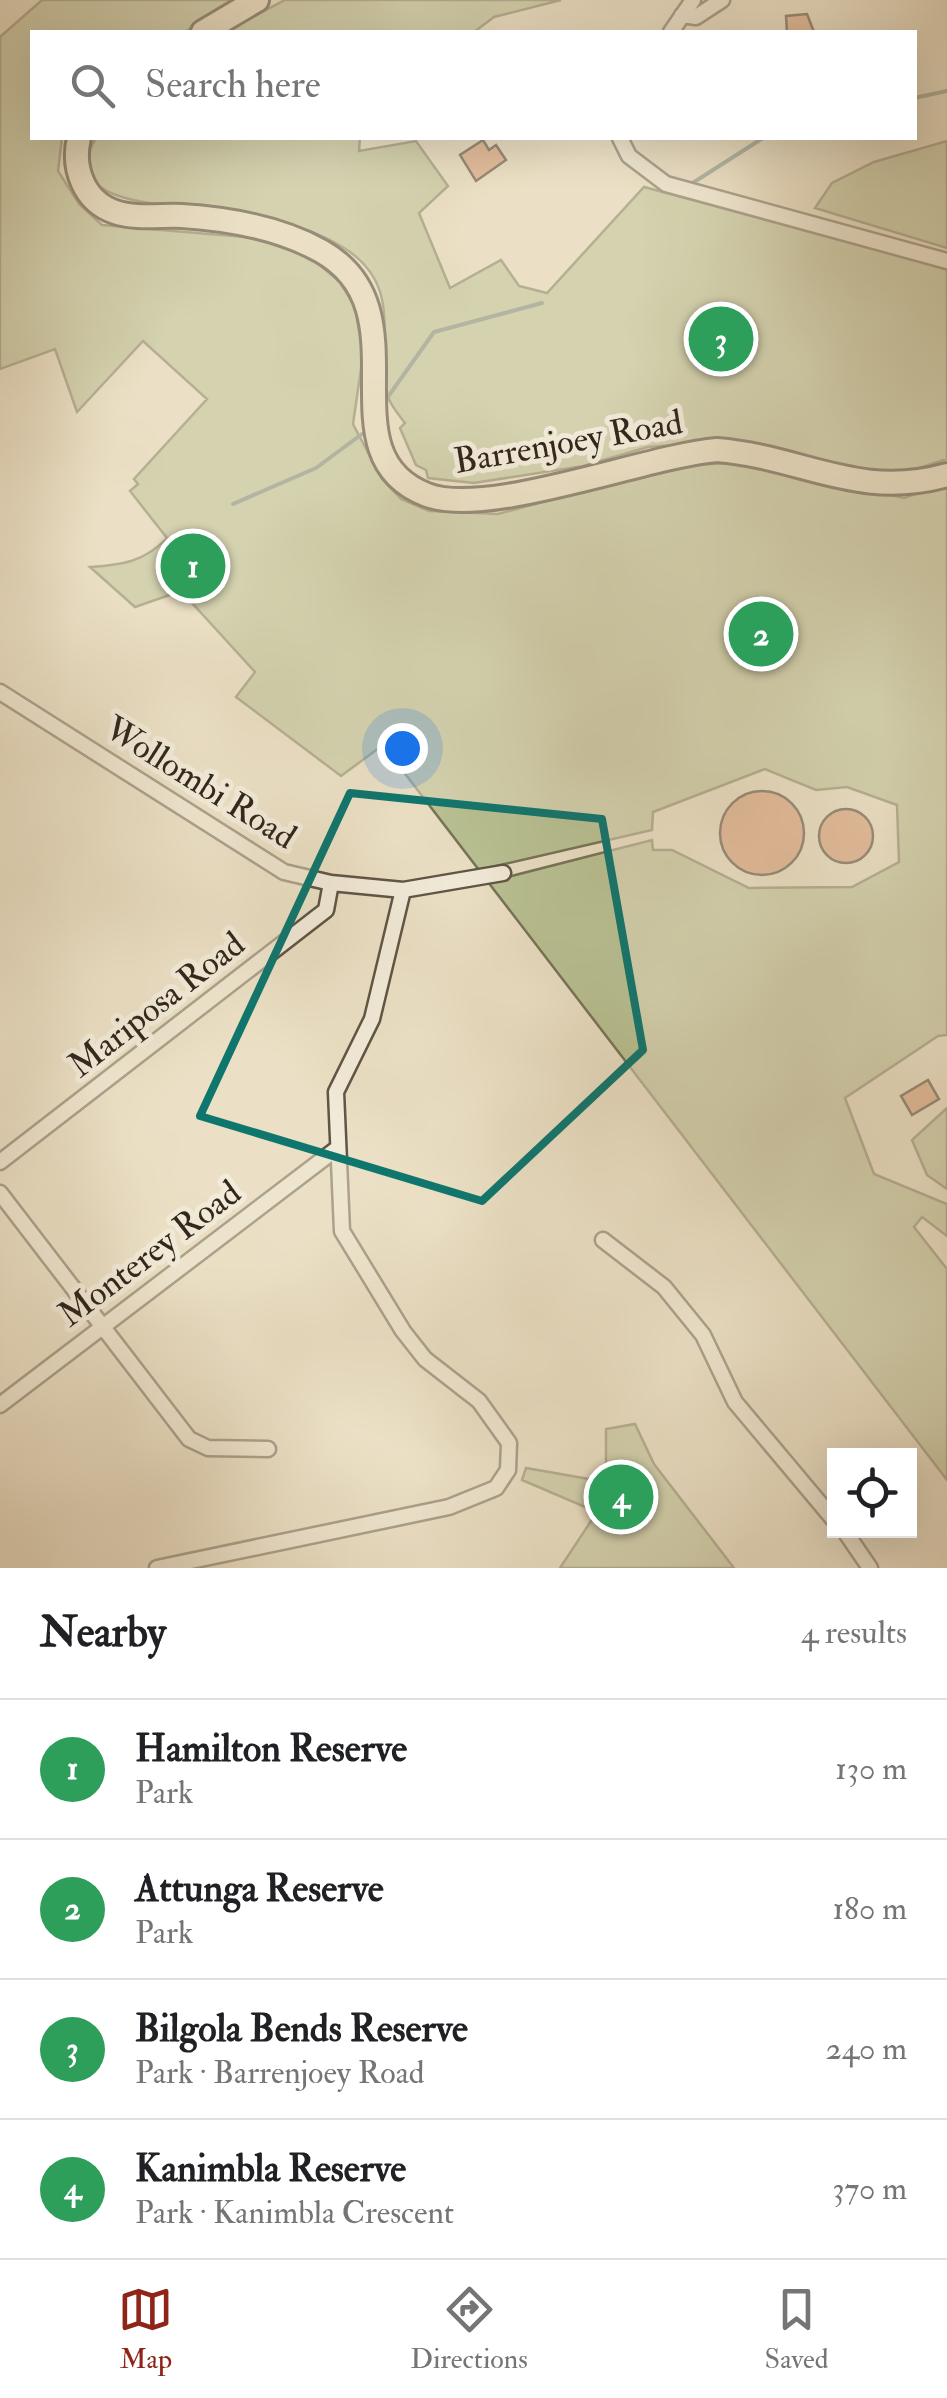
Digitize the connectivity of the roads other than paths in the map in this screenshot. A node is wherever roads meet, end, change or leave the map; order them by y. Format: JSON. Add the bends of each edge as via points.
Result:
{"nodes":[{"id":1,"x":257,"y":0,"type":"edge"},
{"id":2,"x":693,"y":0,"type":"edge"},
{"id":3,"x":722,"y":0,"type":"edge"},
{"id":4,"x":682,"y":16,"type":"junction"},
{"id":5,"x":206,"y":30,"type":"edge"},
{"id":6,"x":672,"y":30,"type":"edge"},
{"id":7,"x":78,"y":140,"type":"edge"},
{"id":8,"x":621,"y":140,"type":"edge"},
{"id":9,"x":947,"y":261,"type":"edge"},
{"id":10,"x":947,"y":475,"type":"edge"},
{"id":11,"x":0,"y":692,"type":"edge"},
{"id":12,"x":503,"y":873,"type":"dead end"},
{"id":13,"x":331,"y":883,"type":"junction"},
{"id":14,"x":403,"y":890,"type":"junction"},
{"id":15,"x":335,"y":1150,"type":"junction"},
{"id":16,"x":0,"y":1162,"type":"edge"},
{"id":17,"x":0,"y":1193,"type":"edge"},
{"id":18,"x":603,"y":1240,"type":"dead end"},
{"id":19,"x":102,"y":1326,"type":"junction"},
{"id":20,"x":0,"y":1406,"type":"edge"},
{"id":21,"x":268,"y":1449,"type":"dead end"},
{"id":22,"x":827,"y":1512,"type":"edge"},
{"id":23,"x":849,"y":1538,"type":"edge"},
{"id":24,"x":157,"y":1568,"type":"edge"},
{"id":25,"x":870,"y":1568,"type":"edge"}],
"edges":[{"from":1,"to":5,"type":"main road"},
{"from":2,"to":4,"type":"street"},
{"from":3,"to":4,"type":"street","via":[[696,17]]},
{"from":4,"to":6,"type":"street"},
{"from":7,"to":10,"type":"main road","name":"Barrenjoey Road","via":[[82,182],[114,212],[250,226],[318,249],[355,278],[375,328],[379,450],[398,476],[425,494],[488,497],[717,450],[754,453],[873,485]]},
{"from":8,"to":9,"type":"street","via":[[629,156],[664,183]]},
{"from":11,"to":13,"type":"street","name":"Wollombi Road","via":[[284,872]]},
{"from":12,"to":14,"type":"street","name":"Wollombi Road"},
{"from":13,"to":14,"type":"street","name":"Wollombi Road"},
{"from":13,"to":16,"type":"street","name":"Mariposa Road","via":[[326,910]]},
{"from":14,"to":15,"type":"street","via":[[372,1018],[336,1092]]},
{"from":15,"to":19,"type":"street","name":"Monterey Road"},
{"from":15,"to":24,"type":"street","via":[[342,1231],[368,1280],[426,1359],[479,1402],[509,1443],[508,1470],[496,1488],[448,1507]]},
{"from":17,"to":19,"type":"street"},
{"from":18,"to":22,"type":"street","via":[[664,1288],[703,1336],[735,1402]]},
{"from":19,"to":20,"type":"street","name":"Monterey Road"},
{"from":19,"to":21,"type":"street","via":[[189,1439],[208,1448]]},
{"from":23,"to":25,"type":"street"}]}
